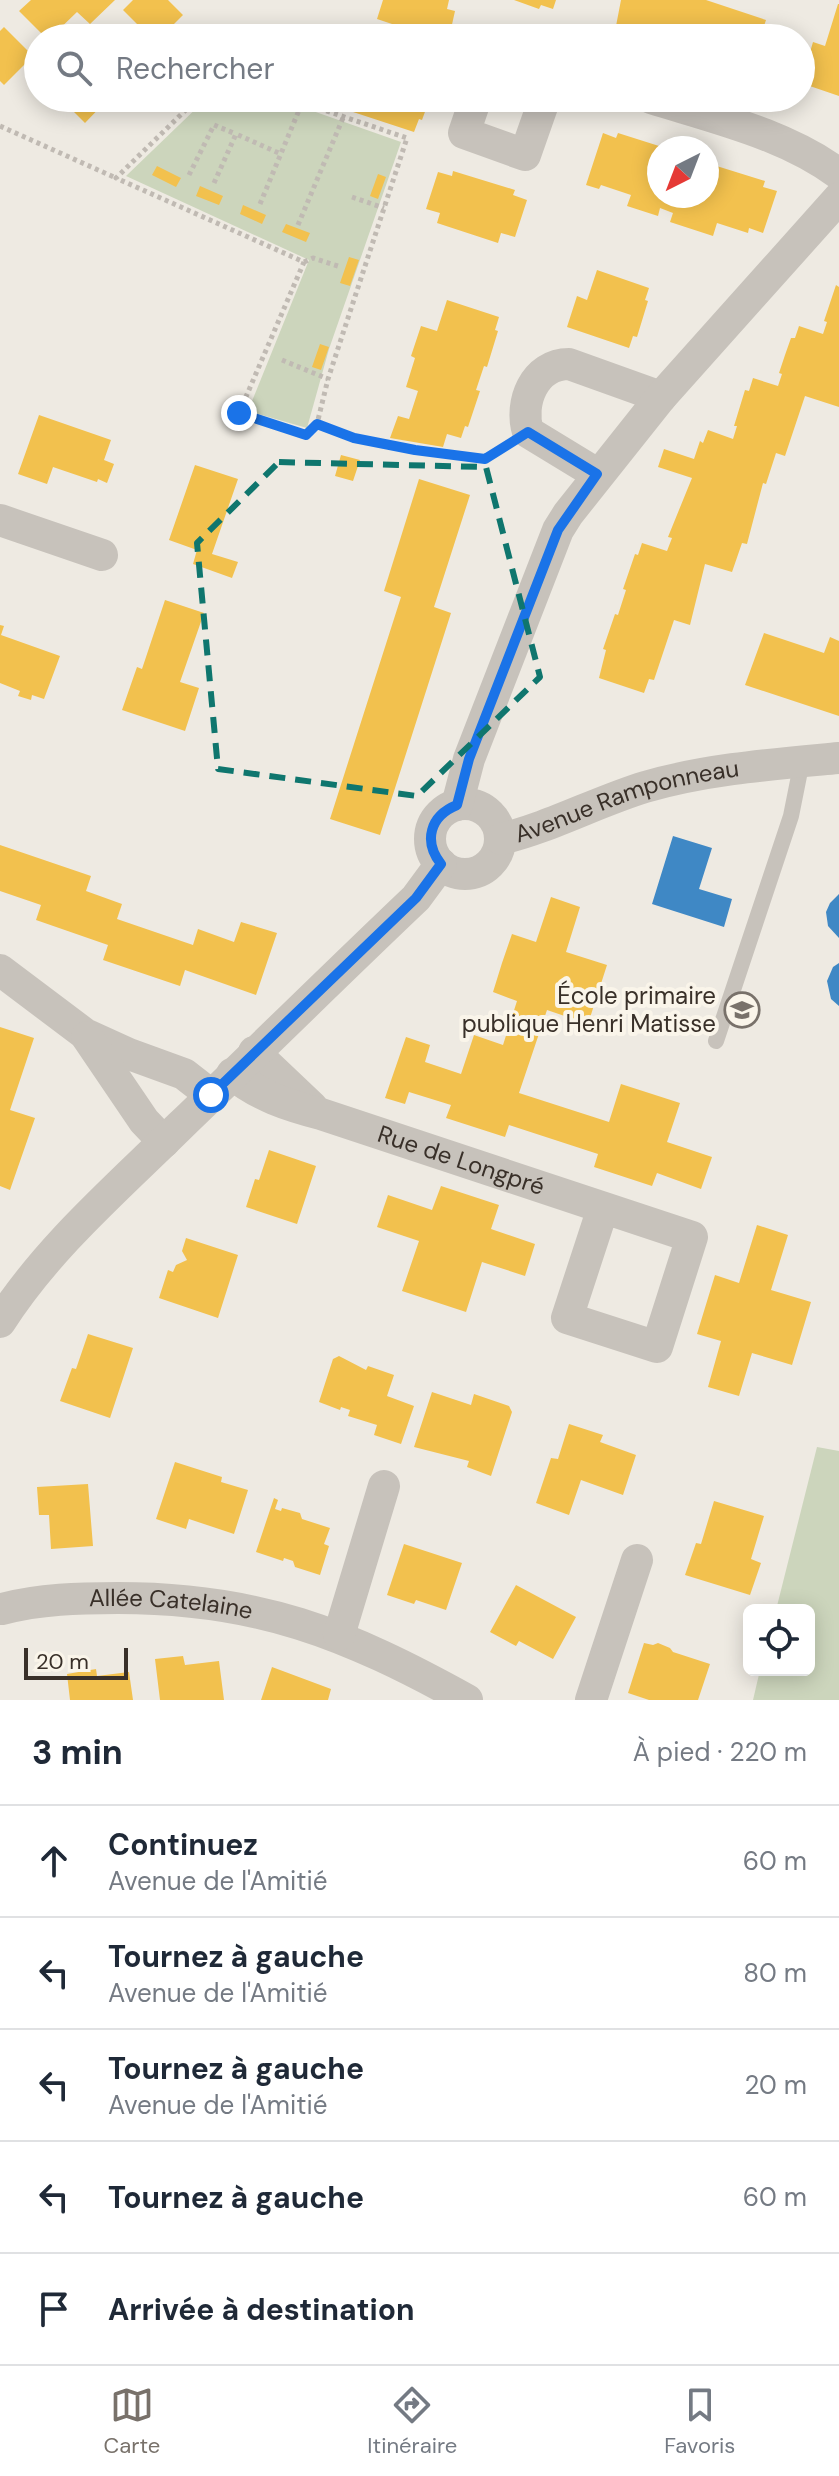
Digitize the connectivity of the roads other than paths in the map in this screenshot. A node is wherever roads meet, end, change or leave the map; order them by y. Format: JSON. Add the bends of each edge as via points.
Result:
{"nodes":[{"id":1,"x":471,"y":112,"type":"edge"},
{"id":2,"x":540,"y":112,"type":"edge"},
{"id":3,"x":694,"y":112,"type":"edge"},
{"id":4,"x":839,"y":174,"type":"edge"},
{"id":5,"x":839,"y":198,"type":"edge"},
{"id":6,"x":661,"y":397,"type":"junction"},
{"id":7,"x":597,"y":474,"type":"junction"},
{"id":8,"x":0,"y":520,"type":"edge"},
{"id":9,"x":102,"y":555,"type":"dead end"},
{"id":10,"x":839,"y":758,"type":"edge"},
{"id":11,"x":802,"y":761,"type":"junction"},
{"id":12,"x":457,"y":805,"type":"junction"},
{"id":13,"x":501,"y":839,"type":"junction"},
{"id":14,"x":441,"y":864,"type":"junction"},
{"id":15,"x":0,"y":970,"type":"edge"},
{"id":16,"x":85,"y":1034,"type":"junction"},
{"id":17,"x":716,"y":1041,"type":"dead end"},
{"id":18,"x":233,"y":1074,"type":"junction"},
{"id":19,"x":164,"y":1142,"type":"junction"},
{"id":20,"x":603,"y":1208,"type":"junction"},
{"id":21,"x":0,"y":1322,"type":"edge"},
{"id":22,"x":384,"y":1486,"type":"dead end"},
{"id":23,"x":637,"y":1560,"type":"dead end"},
{"id":24,"x":1,"y":1612,"type":"edge"},
{"id":25,"x":339,"y":1635,"type":"junction"},
{"id":26,"x":467,"y":1700,"type":"edge"},
{"id":27,"x":591,"y":1700,"type":"edge"}],
"edges":[{"from":1,"to":2,"type":"street","via":[[464,133],[525,155]]},
{"from":3,"to":4,"type":"street","via":[[782,141]]},
{"from":5,"to":6,"type":"street"},
{"from":6,"to":7,"type":"street"},
{"from":6,"to":7,"type":"street","via":[[569,364],[548,369],[530,389],[523,417],[528,432]]},
{"from":7,"to":12,"type":"street","via":[[558,530],[469,759]]},
{"from":8,"to":9,"type":"street"},
{"from":10,"to":11,"type":"street","name":"Avenue Ramponneau"},
{"from":11,"to":13,"type":"street","name":"Avenue Ramponneau","via":[[663,782],[539,830]]},
{"from":11,"to":17,"type":"lane","via":[[791,816]]},
{"from":12,"to":13,"type":"street","via":[[487,811]]},
{"from":12,"to":14,"type":"street","via":[[441,814],[431,830],[431,848]]},
{"from":13,"to":14,"type":"street","name":"Avenue Ramponneau","via":[[493,861],[474,874],[450,871]]},
{"from":14,"to":18,"type":"street","via":[[416,898]]},
{"from":15,"to":16,"type":"street"},
{"from":16,"to":18,"type":"street","name":"Rue de Longpré","via":[[184,1074]]},
{"from":16,"to":19,"type":"street"},
{"from":18,"to":19,"type":"street"},
{"from":18,"to":20,"type":"street","name":"Rue de Longpré","via":[[303,1101],[321,1114]]},
{"from":19,"to":21,"type":"street","via":[[48,1259]]},
{"from":20,"to":20,"type":"street","name":"Rue de Longpré","via":[[567,1318],[657,1347],[692,1237]]},
{"from":22,"to":25,"type":"street"},
{"from":23,"to":27,"type":"street"},
{"from":24,"to":25,"type":"street","name":"Allée Catelaine","via":[[21,1604],[77,1598],[188,1601],[270,1614]]},
{"from":25,"to":26,"type":"street","name":"Allée Catelaine"}]}
